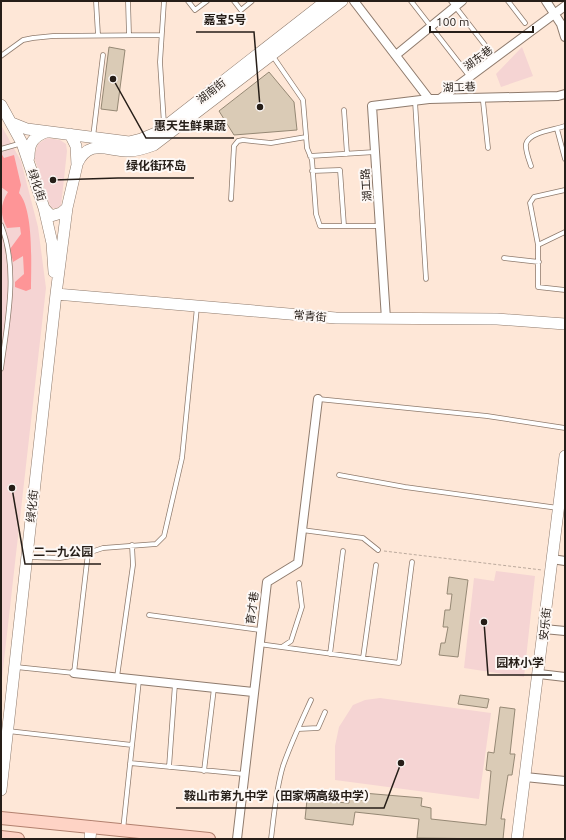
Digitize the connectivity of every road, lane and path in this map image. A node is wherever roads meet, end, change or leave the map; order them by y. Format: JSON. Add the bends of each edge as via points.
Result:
{"nodes":[{"id":1,"x":96,"y":1,"type":"edge"},
{"id":2,"x":128,"y":1,"type":"edge"},
{"id":3,"x":164,"y":1,"type":"edge"},
{"id":4,"x":188,"y":1,"type":"edge"},
{"id":5,"x":207,"y":1,"type":"edge"},
{"id":6,"x":234,"y":1,"type":"edge"},
{"id":7,"x":252,"y":1,"type":"edge"},
{"id":8,"x":326,"y":1,"type":"edge"},
{"id":9,"x":342,"y":1,"type":"edge"},
{"id":10,"x":354,"y":1,"type":"edge"},
{"id":11,"x":411,"y":1,"type":"edge"},
{"id":12,"x":462,"y":1,"type":"edge"},
{"id":13,"x":508,"y":1,"type":"edge"},
{"id":14,"x":546,"y":1,"type":"edge"},
{"id":15,"x":453,"y":4,"type":"edge"},
{"id":16,"x":565,"y":6,"type":"edge"},
{"id":17,"x":560,"y":18,"type":"edge"},
{"id":18,"x":525,"y":23,"type":"dead end"},
{"id":19,"x":431,"y":27,"type":"junction"},
{"id":20,"x":129,"y":35,"type":"junction"},
{"id":21,"x":161,"y":35,"type":"junction"},
{"id":22,"x":98,"y":36,"type":"junction"},
{"id":23,"x":565,"y":37,"type":"edge"},
{"id":24,"x":103,"y":55,"type":"dead end"},
{"id":25,"x":272,"y":55,"type":"junction"},
{"id":26,"x":396,"y":55,"type":"junction"},
{"id":27,"x":1,"y":56,"type":"edge"},
{"id":28,"x":495,"y":58,"type":"junction"},
{"id":29,"x":470,"y":77,"type":"junction"},
{"id":30,"x":565,"y":94,"type":"edge"},
{"id":31,"x":441,"y":98,"type":"junction"},
{"id":32,"x":430,"y":99,"type":"junction"},
{"id":33,"x":415,"y":101,"type":"junction"},
{"id":34,"x":483,"y":101,"type":"dead end"},
{"id":35,"x":1,"y":105,"type":"edge"},
{"id":36,"x":344,"y":110,"type":"dead end"},
{"id":37,"x":12,"y":123,"type":"junction"},
{"id":38,"x":565,"y":126,"type":"edge"},
{"id":39,"x":164,"y":127,"type":"junction"},
{"id":40,"x":557,"y":129,"type":"junction"},
{"id":41,"x":46,"y":132,"type":"junction"},
{"id":42,"x":70,"y":134,"type":"junction"},
{"id":43,"x":93,"y":137,"type":"junction"},
{"id":44,"x":306,"y":137,"type":"junction"},
{"id":45,"x":22,"y":143,"type":"junction"},
{"id":46,"x":488,"y":148,"type":"dead end"},
{"id":47,"x":1,"y":149,"type":"edge"},
{"id":48,"x":375,"y":152,"type":"junction"},
{"id":49,"x":347,"y":154,"type":"junction"},
{"id":50,"x":310,"y":156,"type":"junction"},
{"id":51,"x":565,"y":159,"type":"edge"},
{"id":52,"x":30,"y":162,"type":"junction"},
{"id":53,"x":77,"y":164,"type":"junction"},
{"id":54,"x":531,"y":166,"type":"dead end"},
{"id":55,"x":312,"y":170,"type":"junction"},
{"id":56,"x":565,"y":190,"type":"edge"},
{"id":57,"x":232,"y":200,"type":"dead end"},
{"id":58,"x":44,"y":208,"type":"junction"},
{"id":59,"x":67,"y":208,"type":"junction"},
{"id":60,"x":1,"y":225,"type":"edge"},
{"id":61,"x":344,"y":226,"type":"junction"},
{"id":62,"x":380,"y":226,"type":"junction"},
{"id":63,"x":565,"y":232,"type":"edge"},
{"id":64,"x":538,"y":245,"type":"junction"},
{"id":65,"x":504,"y":258,"type":"dead end"},
{"id":66,"x":539,"y":262,"type":"junction"},
{"id":67,"x":426,"y":279,"type":"dead end"},
{"id":68,"x":565,"y":290,"type":"edge"},
{"id":69,"x":56,"y":294,"type":"junction"},
{"id":70,"x":197,"y":307,"type":"junction"},
{"id":71,"x":386,"y":319,"type":"junction"},
{"id":72,"x":565,"y":324,"type":"edge"},
{"id":73,"x":1,"y":369,"type":"edge"},
{"id":74,"x":318,"y":398,"type":"joint"},
{"id":75,"x":565,"y":428,"type":"edge"},
{"id":76,"x":565,"y":456,"type":"edge"},
{"id":77,"x":339,"y":475,"type":"dead end"},
{"id":78,"x":563,"y":492,"type":"edge"},
{"id":79,"x":558,"y":508,"type":"junction"},
{"id":80,"x":302,"y":530,"type":"junction"},
{"id":81,"x":132,"y":545,"type":"junction"},
{"id":82,"x":378,"y":550,"type":"joint"},
{"id":83,"x":343,"y":551,"type":"dead end"},
{"id":84,"x":88,"y":553,"type":"junction"},
{"id":85,"x":27,"y":557,"type":"junction"},
{"id":86,"x":552,"y":560,"type":"junction"},
{"id":87,"x":565,"y":561,"type":"edge"},
{"id":88,"x":412,"y":562,"type":"dead end"},
{"id":89,"x":376,"y":564,"type":"dead end"},
{"id":90,"x":551,"y":571,"type":"junction"},
{"id":91,"x":299,"y":583,"type":"dead end"},
{"id":92,"x":149,"y":615,"type":"dead end"},
{"id":93,"x":544,"y":629,"type":"junction"},
{"id":94,"x":260,"y":630,"type":"junction"},
{"id":95,"x":565,"y":631,"type":"edge"},
{"id":96,"x":259,"y":644,"type":"junction"},
{"id":97,"x":281,"y":647,"type":"junction"},
{"id":98,"x":330,"y":654,"type":"junction"},
{"id":99,"x":363,"y":658,"type":"junction"},
{"id":100,"x":15,"y":667,"type":"junction"},
{"id":101,"x":74,"y":673,"type":"junction"},
{"id":102,"x":539,"y":674,"type":"junction"},
{"id":103,"x":565,"y":677,"type":"edge"},
{"id":104,"x":117,"y":678,"type":"junction"},
{"id":105,"x":138,"y":680,"type":"junction"},
{"id":106,"x":176,"y":684,"type":"junction"},
{"id":107,"x":214,"y":688,"type":"junction"},
{"id":108,"x":253,"y":692,"type":"junction"},
{"id":109,"x":312,"y":700,"type":"dead end"},
{"id":110,"x":325,"y":712,"type":"dead end"},
{"id":111,"x":298,"y":729,"type":"junction"},
{"id":112,"x":8,"y":731,"type":"junction"},
{"id":113,"x":132,"y":745,"type":"junction"},
{"id":114,"x":130,"y":763,"type":"junction"},
{"id":115,"x":169,"y":767,"type":"junction"},
{"id":116,"x":204,"y":770,"type":"junction"},
{"id":117,"x":244,"y":774,"type":"junction"},
{"id":118,"x":525,"y":777,"type":"junction"},
{"id":119,"x":565,"y":781,"type":"edge"},
{"id":120,"x":1,"y":790,"type":"edge"},
{"id":121,"x":1,"y":818,"type":"edge"},
{"id":122,"x":91,"y":826,"type":"junction"},
{"id":123,"x":123,"y":830,"type":"junction"},
{"id":124,"x":1,"y":837,"type":"edge"},
{"id":125,"x":18,"y":839,"type":"edge"},
{"id":126,"x":90,"y":839,"type":"edge"},
{"id":127,"x":208,"y":839,"type":"edge"},
{"id":128,"x":237,"y":839,"type":"edge"},
{"id":129,"x":272,"y":839,"type":"edge"},
{"id":130,"x":517,"y":839,"type":"edge"}],
"edges":[{"from":1,"to":22,"type":"lane"},
{"from":2,"to":20,"type":"lane"},
{"from":3,"to":21,"type":"lane"},
{"from":4,"to":5,"type":"lane","via":[[195,10]]},
{"from":6,"to":7,"type":"lane","via":[[241,10]]},
{"from":8,"to":39,"type":"main road","name":"湖南街"},
{"from":9,"to":25,"type":"main road","name":"湖南街"},
{"from":10,"to":26,"type":"street","name":"湖工巷"},
{"from":11,"to":19,"type":"lane"},
{"from":12,"to":15,"type":"street"},
{"from":13,"to":18,"type":"lane"},
{"from":14,"to":17,"type":"street"},
{"from":15,"to":19,"type":"street"},
{"from":15,"to":28,"type":"lane"},
{"from":16,"to":17,"type":"street","name":"湖东巷"},
{"from":17,"to":23,"type":"street"},
{"from":17,"to":28,"type":"street","name":"湖东巷"},
{"from":19,"to":26,"type":"street"},
{"from":19,"to":29,"type":"lane"},
{"from":20,"to":21,"type":"lane"},
{"from":20,"to":22,"type":"lane"},
{"from":21,"to":39,"type":"lane"},
{"from":22,"to":27,"type":"lane","via":[[53,36],[23,40]]},
{"from":24,"to":43,"type":"lane"},
{"from":25,"to":44,"type":"lane","via":[[302,100]]},
{"from":25,"to":53,"type":"main road","name":"湖南街","via":[[154,145],[129,151],[89,149],[83,152]]},
{"from":26,"to":32,"type":"street","name":"湖工巷"},
{"from":28,"to":29,"type":"street","name":"湖东巷"},
{"from":29,"to":31,"type":"street","name":"湖东巷"},
{"from":30,"to":31,"type":"street","name":"湖工巷"},
{"from":31,"to":32,"type":"street","name":"湖工巷"},
{"from":32,"to":33,"type":"street","name":"湖工路"},
{"from":33,"to":48,"type":"street","name":"湖工路","via":[[372,106]]},
{"from":33,"to":67,"type":"lane"},
{"from":34,"to":46,"type":"lane"},
{"from":35,"to":37,"type":"main road","name":"绿化街"},
{"from":36,"to":49,"type":"lane"},
{"from":37,"to":41,"type":"main road","name":"湖南街"},
{"from":37,"to":45,"type":"main road","name":"绿化街"},
{"from":38,"to":40,"type":"lane"},
{"from":39,"to":43,"type":"main road","name":"湖南街","via":[[134,141]]},
{"from":40,"to":51,"type":"lane"},
{"from":40,"to":54,"type":"lane","via":[[529,138],[526,145]]},
{"from":41,"to":42,"type":"main road","name":"湖南街"},
{"from":41,"to":52,"type":"main road","via":[[36,136],[32,141],[29,149]]},
{"from":42,"to":43,"type":"main road","name":"湖南街"},
{"from":42,"to":53,"type":"main road","name":"绿化街","via":[[76,146]]},
{"from":44,"to":50,"type":"lane"},
{"from":44,"to":57,"type":"lane","via":[[271,144],[238,141],[234,146]]},
{"from":45,"to":47,"type":"lane"},
{"from":45,"to":52,"type":"main road","name":"绿化街"},
{"from":48,"to":49,"type":"lane"},
{"from":48,"to":62,"type":"street","name":"湖工路"},
{"from":49,"to":50,"type":"lane"},
{"from":50,"to":55,"type":"lane"},
{"from":52,"to":58,"type":"main road","name":"绿化街"},
{"from":53,"to":59,"type":"main road","name":"绿化街"},
{"from":55,"to":61,"type":"lane","via":[[316,214],[320,226]]},
{"from":55,"to":61,"type":"lane","via":[[340,170]]},
{"from":56,"to":64,"type":"lane","via":[[534,197],[530,203]]},
{"from":58,"to":59,"type":"main road","via":[[51,216],[60,214]]},
{"from":58,"to":69,"type":"main road","name":"绿化街","via":[[52,243]]},
{"from":59,"to":69,"type":"main road","name":"绿化街"},
{"from":60,"to":73,"type":"lane","via":[[11,263],[8,320]]},
{"from":61,"to":62,"type":"lane"},
{"from":62,"to":71,"type":"street","name":"湖工路"},
{"from":63,"to":64,"type":"lane"},
{"from":64,"to":66,"type":"lane"},
{"from":65,"to":66,"type":"lane"},
{"from":66,"to":68,"type":"lane","via":[[538,286]]},
{"from":69,"to":70,"type":"main road","name":"常青街"},
{"from":69,"to":85,"type":"main road","name":"绿化街"},
{"from":70,"to":71,"type":"main road","name":"常青街","via":[[336,318]]},
{"from":70,"to":81,"type":"lane","via":[[182,458],[164,536],[156,544]]},
{"from":71,"to":72,"type":"main road","name":"常青街","via":[[498,319]]},
{"from":74,"to":75,"type":"lane","via":[[487,416]]},
{"from":74,"to":80,"type":"street","name":"育才巷"},
{"from":76,"to":78,"type":"main road","name":"安乐街"},
{"from":77,"to":79,"type":"lane"},
{"from":78,"to":79,"type":"main road","name":"安乐街"},
{"from":79,"to":86,"type":"main road","name":"安乐街"},
{"from":80,"to":82,"type":"lane","via":[[363,538]]},
{"from":80,"to":94,"type":"street","name":"育才巷","via":[[298,564],[267,582]]},
{"from":81,"to":84,"type":"lane","via":[[103,548]]},
{"from":81,"to":104,"type":"lane","via":[[133,565]]},
{"from":82,"to":90,"type":"path"},
{"from":83,"to":98,"type":"lane"},
{"from":84,"to":85,"type":"lane","via":[[60,558]]},
{"from":84,"to":101,"type":"lane"},
{"from":85,"to":100,"type":"main road","name":"绿化街"},
{"from":86,"to":87,"type":"street"},
{"from":86,"to":90,"type":"main road","name":"安乐街"},
{"from":88,"to":99,"type":"lane","via":[[399,663]]},
{"from":89,"to":99,"type":"lane"},
{"from":90,"to":93,"type":"main road","name":"安乐街"},
{"from":91,"to":97,"type":"lane","via":[[302,607],[291,641]]},
{"from":92,"to":94,"type":"lane"},
{"from":93,"to":95,"type":"street"},
{"from":93,"to":102,"type":"main road","name":"安乐街"},
{"from":94,"to":96,"type":"street","name":"育才巷"},
{"from":96,"to":97,"type":"lane"},
{"from":96,"to":108,"type":"street","name":"育才巷"},
{"from":97,"to":98,"type":"lane"},
{"from":98,"to":99,"type":"lane"},
{"from":100,"to":101,"type":"lane"},
{"from":100,"to":112,"type":"main road","name":"绿化街"},
{"from":101,"to":104,"type":"street"},
{"from":102,"to":103,"type":"street"},
{"from":102,"to":118,"type":"main road","name":"安乐街"},
{"from":104,"to":105,"type":"street"},
{"from":105,"to":106,"type":"street"},
{"from":105,"to":113,"type":"lane"},
{"from":106,"to":107,"type":"street"},
{"from":106,"to":115,"type":"lane"},
{"from":107,"to":108,"type":"street"},
{"from":107,"to":116,"type":"lane"},
{"from":108,"to":117,"type":"street","name":"育才巷"},
{"from":109,"to":111,"type":"lane"},
{"from":110,"to":111,"type":"lane","via":[[318,728]]},
{"from":111,"to":129,"type":"lane","via":[[281,774]]},
{"from":112,"to":113,"type":"lane"},
{"from":112,"to":120,"type":"main road","name":"绿化街"},
{"from":113,"to":114,"type":"lane"},
{"from":114,"to":115,"type":"lane"},
{"from":114,"to":123,"type":"lane"},
{"from":115,"to":116,"type":"lane"},
{"from":116,"to":117,"type":"lane"},
{"from":117,"to":128,"type":"street","name":"育才巷"},
{"from":118,"to":119,"type":"street"},
{"from":118,"to":130,"type":"main road","name":"安乐街"},
{"from":121,"to":122,"type":"main road"},
{"from":122,"to":123,"type":"main road"},
{"from":122,"to":126,"type":"main road"},
{"from":123,"to":127,"type":"main road"},
{"from":124,"to":125,"type":"main road"}]}
